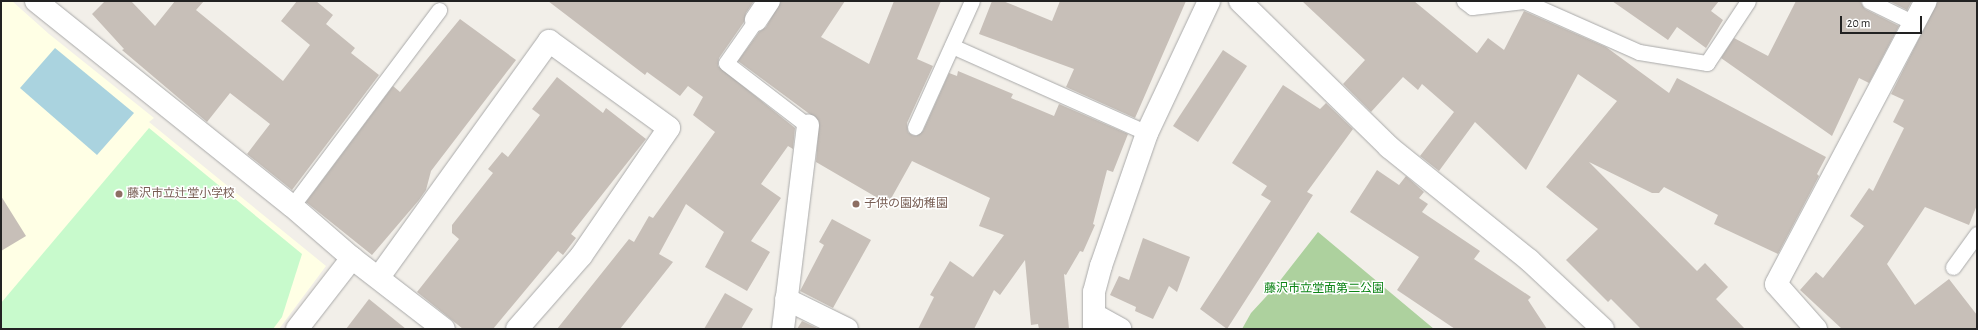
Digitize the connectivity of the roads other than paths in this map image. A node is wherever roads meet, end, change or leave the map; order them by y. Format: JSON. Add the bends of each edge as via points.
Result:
{"nodes":[{"id":1,"x":36,"y":1,"type":"edge"},
{"id":2,"x":769,"y":1,"type":"edge"},
{"id":3,"x":972,"y":1,"type":"edge"},
{"id":4,"x":1209,"y":1,"type":"edge"},
{"id":5,"x":1240,"y":1,"type":"edge"},
{"id":6,"x":1464,"y":1,"type":"edge"},
{"id":7,"x":1748,"y":1,"type":"edge"},
{"id":8,"x":1869,"y":1,"type":"edge"},
{"id":9,"x":1926,"y":1,"type":"edge"},
{"id":10,"x":439,"y":10,"type":"dead end"},
{"id":11,"x":756,"y":20,"type":"joint"},
{"id":12,"x":1914,"y":23,"type":"junction"},
{"id":13,"x":952,"y":46,"type":"junction"},
{"id":14,"x":808,"y":126,"type":"joint"},
{"id":15,"x":915,"y":128,"type":"dead end"},
{"id":16,"x":1147,"y":133,"type":"junction"},
{"id":17,"x":292,"y":206,"type":"junction"},
{"id":18,"x":1977,"y":234,"type":"edge"},
{"id":19,"x":352,"y":258,"type":"junction"},
{"id":20,"x":1953,"y":267,"type":"dead end"},
{"id":21,"x":379,"y":277,"type":"junction"},
{"id":22,"x":786,"y":299,"type":"junction"},
{"id":23,"x":1094,"y":322,"type":"edge"},
{"id":24,"x":297,"y":329,"type":"edge"},
{"id":25,"x":444,"y":329,"type":"edge"},
{"id":26,"x":517,"y":329,"type":"edge"},
{"id":27,"x":783,"y":329,"type":"edge"},
{"id":28,"x":847,"y":329,"type":"edge"},
{"id":29,"x":1120,"y":329,"type":"edge"},
{"id":30,"x":1603,"y":329,"type":"edge"},
{"id":31,"x":1816,"y":329,"type":"edge"}],
"edges":[{"from":1,"to":17,"type":"street"},
{"from":2,"to":11,"type":"street"},
{"from":3,"to":13,"type":"lane"},
{"from":4,"to":16,"type":"street"},
{"from":5,"to":30,"type":"street","via":[[1389,147],[1529,260]]},
{"from":6,"to":7,"type":"lane","via":[[1472,7],[1524,1],[1639,52],[1707,63]]},
{"from":8,"to":12,"type":"lane"},
{"from":9,"to":12,"type":"street"},
{"from":10,"to":17,"type":"lane"},
{"from":11,"to":14,"type":"lane","via":[[726,63]]},
{"from":12,"to":31,"type":"street","via":[[1776,284]]},
{"from":13,"to":15,"type":"lane"},
{"from":13,"to":16,"type":"lane"},
{"from":14,"to":22,"type":"street"},
{"from":16,"to":23,"type":"street","via":[[1100,266],[1094,292]]},
{"from":17,"to":19,"type":"street"},
{"from":18,"to":20,"type":"lane"},
{"from":19,"to":21,"type":"street"},
{"from":19,"to":24,"type":"street"},
{"from":21,"to":25,"type":"street"},
{"from":21,"to":26,"type":"street","via":[[549,41],[669,128],[581,256]]},
{"from":22,"to":27,"type":"street"},
{"from":22,"to":28,"type":"street"},
{"from":23,"to":29,"type":"street"}]}
